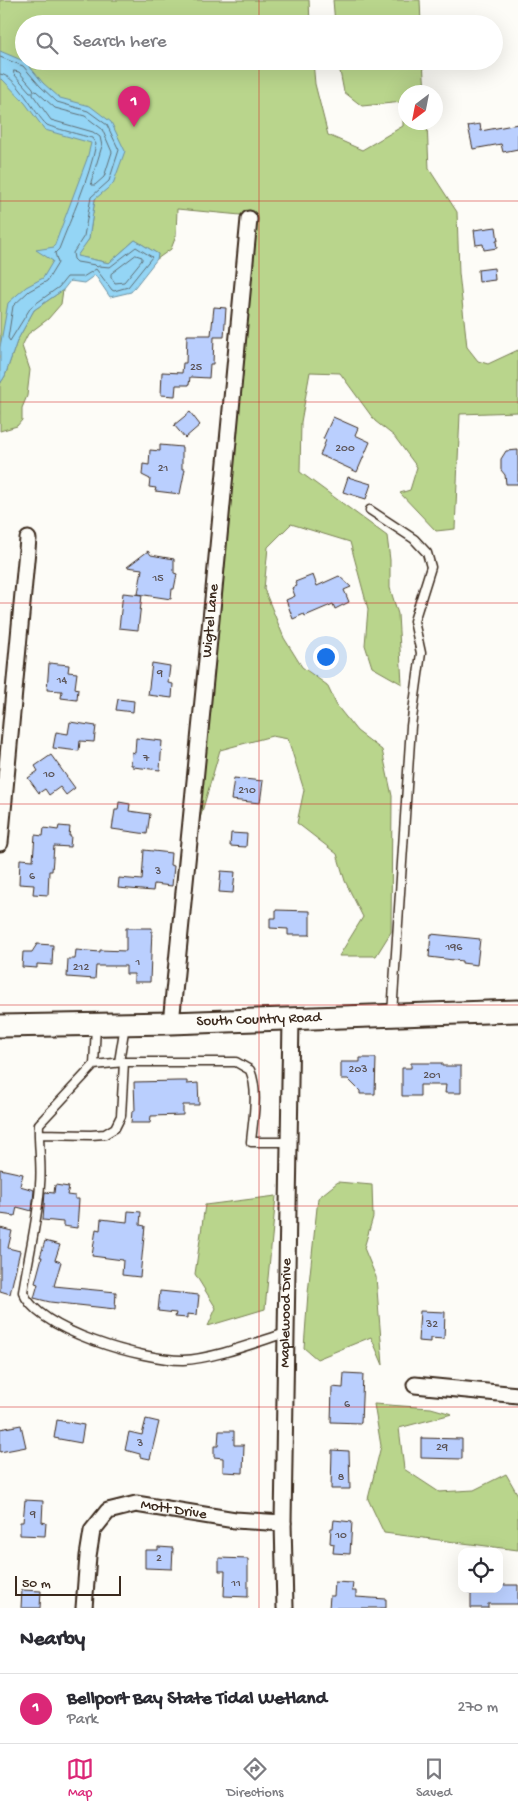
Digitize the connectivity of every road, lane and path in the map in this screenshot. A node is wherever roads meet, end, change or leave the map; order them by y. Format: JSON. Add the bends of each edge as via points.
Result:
{"nodes":[{"id":1,"x":249,"y":219,"type":"dead end"},
{"id":2,"x":370,"y":510,"type":"dead end"},
{"id":3,"x":28,"y":539,"type":"dead end"},
{"id":4,"x":0,"y":843,"type":"edge"},
{"id":5,"x":518,"y":1011,"type":"edge"},
{"id":6,"x":392,"y":1014,"type":"junction"},
{"id":7,"x":291,"y":1019,"type":"junction"},
{"id":8,"x":171,"y":1023,"type":"junction"},
{"id":9,"x":96,"y":1024,"type":"junction"},
{"id":10,"x":125,"y":1024,"type":"junction"},
{"id":11,"x":0,"y":1026,"type":"edge"},
{"id":12,"x":122,"y":1062,"type":"junction"},
{"id":13,"x":94,"y":1065,"type":"junction"},
{"id":14,"x":39,"y":1134,"type":"junction"},
{"id":15,"x":289,"y":1142,"type":"junction"},
{"id":16,"x":286,"y":1333,"type":"junction"},
{"id":17,"x":415,"y":1385,"type":"dead end"},
{"id":18,"x":518,"y":1395,"type":"edge"},
{"id":19,"x":283,"y":1522,"type":"junction"},
{"id":20,"x":84,"y":1608,"type":"edge"},
{"id":21,"x":284,"y":1608,"type":"edge"}],
"edges":[{"from":1,"to":8,"type":"street","name":"Wigtel Lane"},
{"from":2,"to":6,"type":"lane","via":[[414,539],[427,553],[432,568],[414,622],[421,653],[411,726]]},
{"from":3,"to":4,"type":"street"},
{"from":5,"to":6,"type":"main road","name":"South Country Road"},
{"from":6,"to":7,"type":"main road","name":"South Country Road"},
{"from":7,"to":8,"type":"main road","name":"South Country Road"},
{"from":7,"to":15,"type":"street","name":"Maplewood Drive"},
{"from":8,"to":10,"type":"main road","name":"South Country Road"},
{"from":9,"to":10,"type":"main road","name":"South Country Road"},
{"from":9,"to":11,"type":"main road","name":"South Country Road"},
{"from":9,"to":13,"type":"lane"},
{"from":10,"to":12,"type":"lane"},
{"from":12,"to":13,"type":"lane"},
{"from":12,"to":14,"type":"lane","via":[[121,1116],[115,1128],[105,1134],[91,1136]]},
{"from":12,"to":15,"type":"lane","via":[[236,1062],[250,1070],[254,1080],[251,1142]]},
{"from":13,"to":14,"type":"lane","via":[[39,1124]]},
{"from":14,"to":16,"type":"lane","via":[[42,1160],[40,1187],[23,1292],[26,1301],[40,1314],[58,1326],[109,1345],[148,1357],[184,1360],[220,1354]]},
{"from":15,"to":16,"type":"street","name":"Maplewood Drive"},
{"from":16,"to":19,"type":"street","name":"Maplewood Drive"},
{"from":17,"to":18,"type":"street"},
{"from":19,"to":20,"type":"street","name":"Mott Drive","via":[[235,1520],[136,1504],[108,1511],[92,1531]]},
{"from":19,"to":21,"type":"street","name":"Maplewood Drive"}]}
